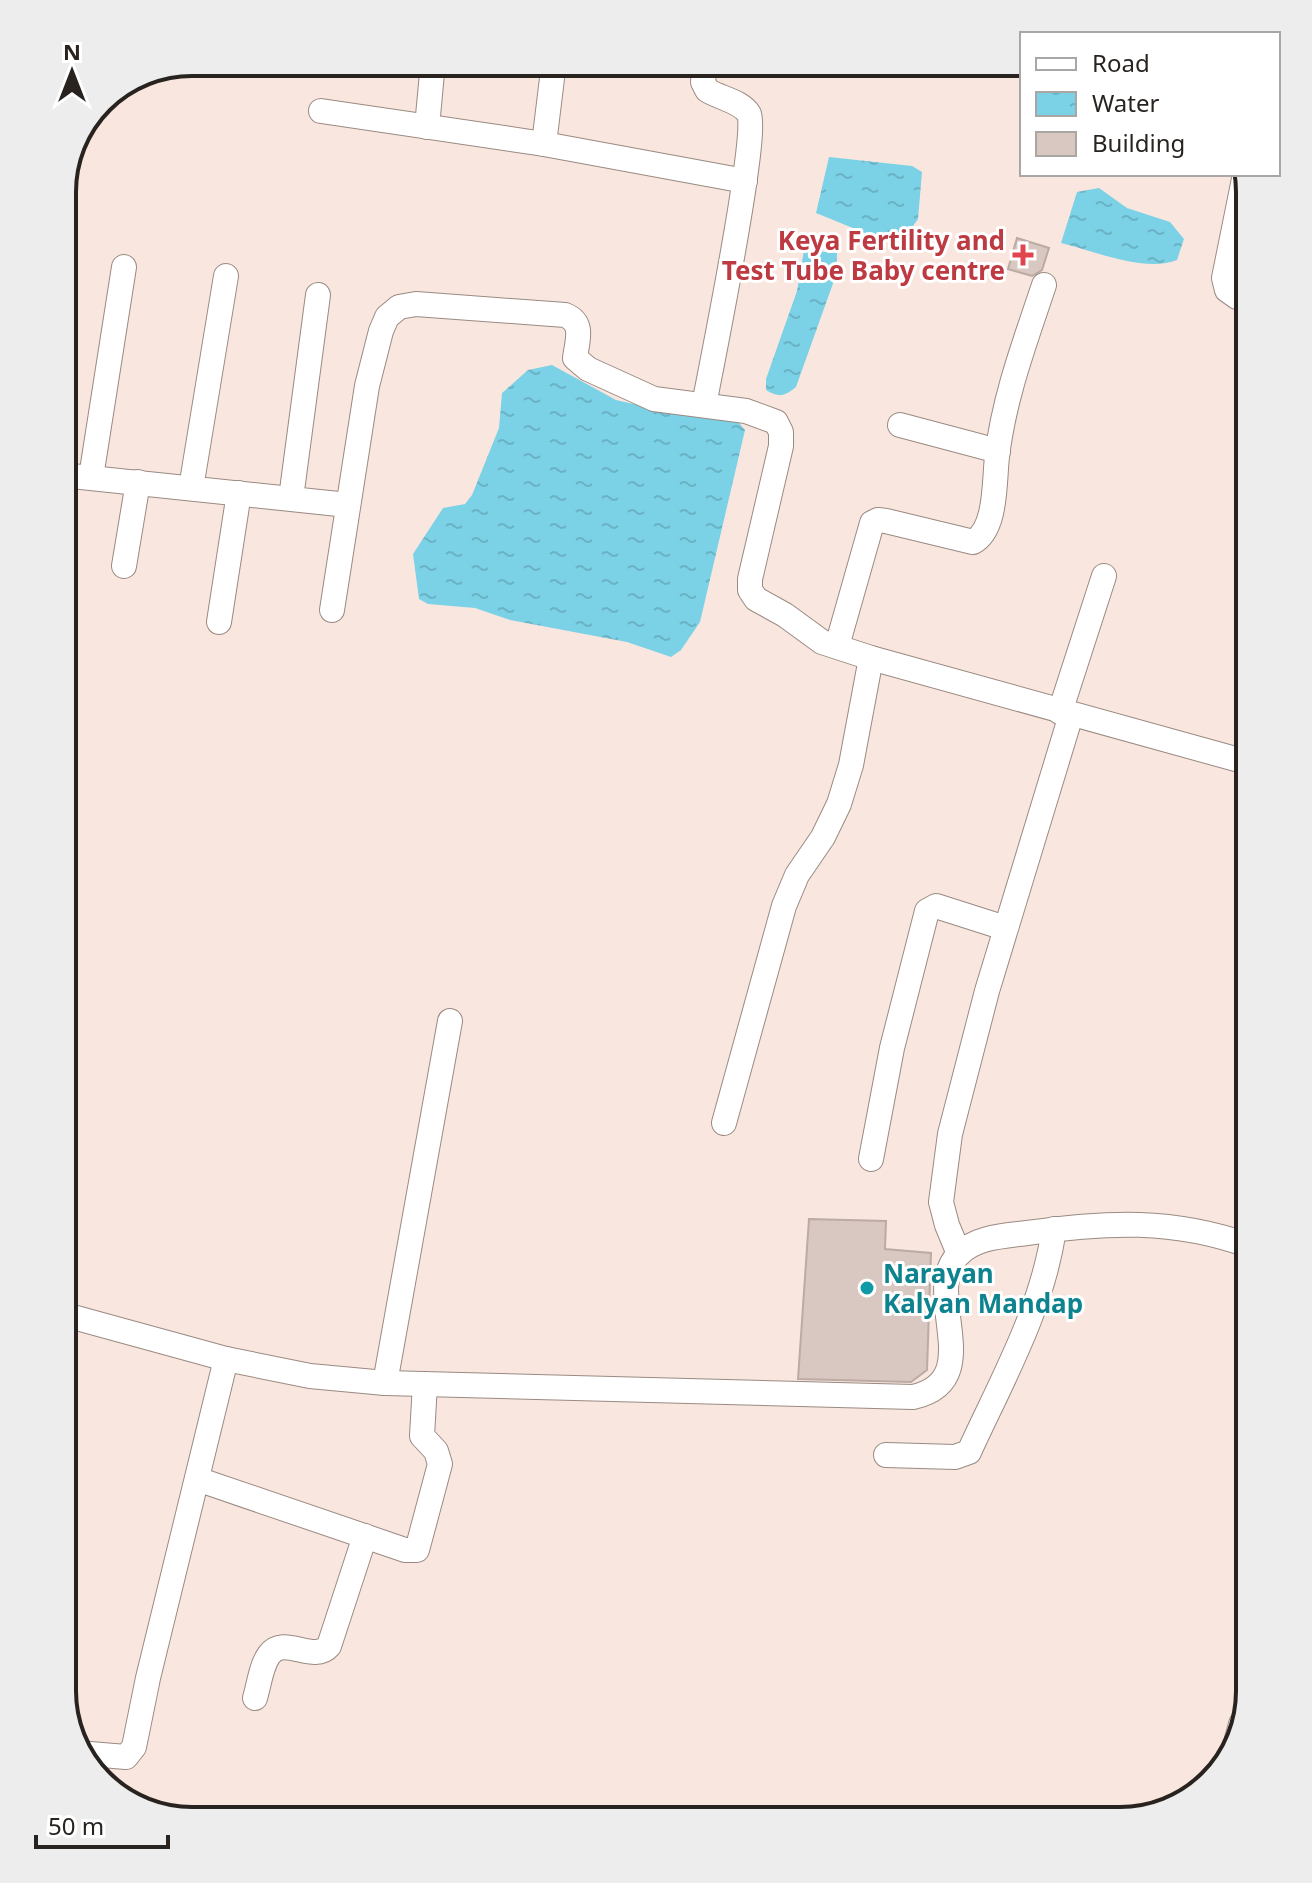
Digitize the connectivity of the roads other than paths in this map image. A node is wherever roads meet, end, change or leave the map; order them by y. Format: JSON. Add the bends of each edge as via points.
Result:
{"nodes":[{"id":1,"x":432,"y":76,"type":"edge"},
{"id":2,"x":552,"y":76,"type":"edge"},
{"id":3,"x":704,"y":76,"type":"edge"},
{"id":4,"x":321,"y":111,"type":"dead end"},
{"id":5,"x":427,"y":127,"type":"junction"},
{"id":6,"x":544,"y":144,"type":"junction"},
{"id":7,"x":745,"y":181,"type":"junction"},
{"id":8,"x":1236,"y":219,"type":"edge"},
{"id":9,"x":124,"y":267,"type":"dead end"},
{"id":10,"x":226,"y":276,"type":"dead end"},
{"id":11,"x":1044,"y":285,"type":"dead end"},
{"id":12,"x":318,"y":295,"type":"dead end"},
{"id":13,"x":1236,"y":296,"type":"edge"},
{"id":14,"x":704,"y":405,"type":"junction"},
{"id":15,"x":900,"y":425,"type":"dead end"},
{"id":16,"x":998,"y":451,"type":"junction"},
{"id":17,"x":76,"y":476,"type":"edge"},
{"id":18,"x":91,"y":477,"type":"junction"},
{"id":19,"x":138,"y":482,"type":"junction"},
{"id":20,"x":191,"y":488,"type":"junction"},
{"id":21,"x":239,"y":493,"type":"junction"},
{"id":22,"x":291,"y":498,"type":"junction"},
{"id":23,"x":348,"y":505,"type":"junction"},
{"id":24,"x":124,"y":566,"type":"dead end"},
{"id":25,"x":1104,"y":576,"type":"dead end"},
{"id":26,"x":332,"y":610,"type":"dead end"},
{"id":27,"x":219,"y":622,"type":"dead end"},
{"id":28,"x":837,"y":646,"type":"junction"},
{"id":29,"x":871,"y":658,"type":"junction"},
{"id":30,"x":1066,"y":714,"type":"junction"},
{"id":31,"x":1236,"y":759,"type":"edge"},
{"id":32,"x":1005,"y":928,"type":"junction"},
{"id":33,"x":450,"y":1021,"type":"dead end"},
{"id":34,"x":724,"y":1123,"type":"dead end"},
{"id":35,"x":871,"y":1159,"type":"dead end"},
{"id":36,"x":1054,"y":1229,"type":"junction"},
{"id":37,"x":1236,"y":1242,"type":"edge"},
{"id":38,"x":959,"y":1254,"type":"junction"},
{"id":39,"x":76,"y":1318,"type":"edge"},
{"id":40,"x":226,"y":1359,"type":"junction"},
{"id":41,"x":385,"y":1383,"type":"junction"},
{"id":42,"x":425,"y":1384,"type":"junction"},
{"id":43,"x":886,"y":1455,"type":"dead end"},
{"id":44,"x":197,"y":1479,"type":"junction"},
{"id":45,"x":365,"y":1536,"type":"junction"},
{"id":46,"x":255,"y":1698,"type":"dead end"},
{"id":47,"x":95,"y":1754,"type":"edge"}],
"edges":[{"from":1,"to":5,"type":"street"},
{"from":2,"to":6,"type":"street"},
{"from":3,"to":7,"type":"street","via":[[707,90],[750,115]]},
{"from":4,"to":5,"type":"street"},
{"from":5,"to":6,"type":"street"},
{"from":6,"to":7,"type":"street"},
{"from":7,"to":14,"type":"street"},
{"from":8,"to":13,"type":"street","via":[[1224,278],[1227,290]]},
{"from":9,"to":18,"type":"street"},
{"from":10,"to":20,"type":"street"},
{"from":11,"to":16,"type":"street","via":[[1006,402]]},
{"from":12,"to":22,"type":"street"},
{"from":14,"to":23,"type":"street","via":[[654,399],[579,363],[578,325],[565,315],[399,307],[381,331]]},
{"from":14,"to":28,"type":"street","via":[[776,422],[781,446],[750,590],[822,642]]},
{"from":15,"to":16,"type":"street"},
{"from":16,"to":28,"type":"street","via":[[989,519],[981,538],[973,542],[886,521],[872,523]]},
{"from":17,"to":18,"type":"street"},
{"from":18,"to":19,"type":"street"},
{"from":19,"to":20,"type":"street"},
{"from":19,"to":24,"type":"street"},
{"from":20,"to":21,"type":"street"},
{"from":21,"to":22,"type":"street"},
{"from":21,"to":27,"type":"street"},
{"from":22,"to":23,"type":"street"},
{"from":23,"to":26,"type":"street"},
{"from":25,"to":30,"type":"street"},
{"from":28,"to":29,"type":"street"},
{"from":29,"to":30,"type":"street"},
{"from":29,"to":34,"type":"street","via":[[839,804],[784,906]]},
{"from":30,"to":31,"type":"street"},
{"from":30,"to":32,"type":"street"},
{"from":32,"to":35,"type":"street","via":[[936,906],[927,911]]},
{"from":32,"to":38,"type":"street","via":[[943,1174],[941,1202]]},
{"from":33,"to":41,"type":"street"},
{"from":36,"to":37,"type":"street","via":[[1144,1224],[1190,1228]]},
{"from":36,"to":38,"type":"street","via":[[991,1238]]},
{"from":36,"to":43,"type":"street","via":[[1026,1330],[969,1452],[955,1457]]},
{"from":38,"to":42,"type":"street","via":[[947,1287],[947,1374],[927,1394]]},
{"from":39,"to":40,"type":"street"},
{"from":40,"to":41,"type":"street","via":[[310,1376]]},
{"from":40,"to":44,"type":"street"},
{"from":41,"to":42,"type":"street"},
{"from":42,"to":45,"type":"street","via":[[422,1436],[440,1464],[421,1545],[412,1552]]},
{"from":44,"to":45,"type":"street"},
{"from":44,"to":47,"type":"street","via":[[134,1747],[126,1757]]},
{"from":45,"to":46,"type":"street","via":[[329,1646],[317,1653],[274,1650]]}]}
